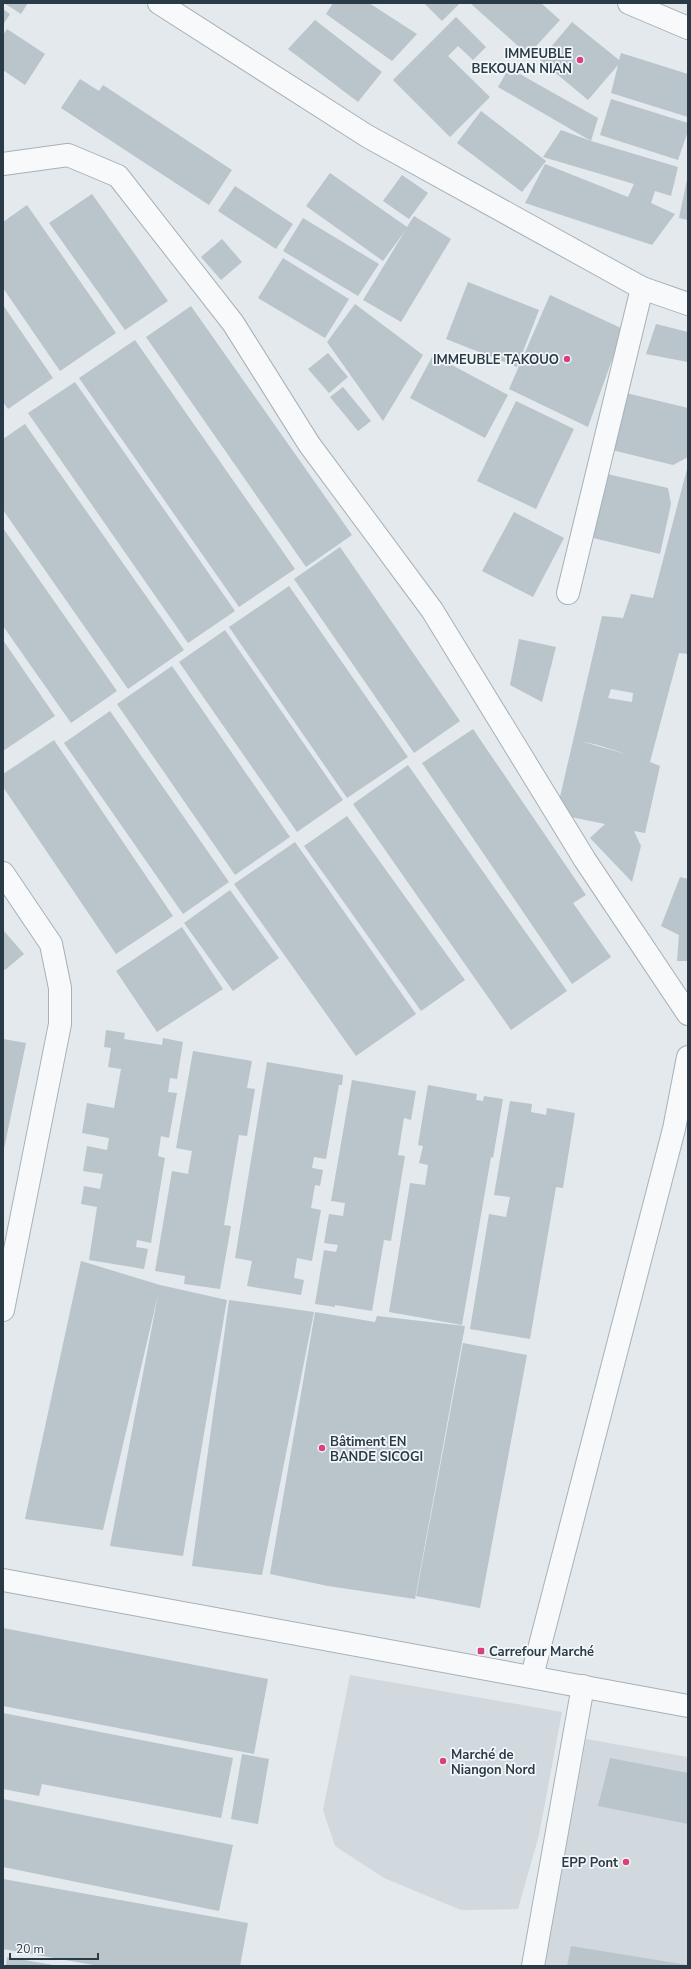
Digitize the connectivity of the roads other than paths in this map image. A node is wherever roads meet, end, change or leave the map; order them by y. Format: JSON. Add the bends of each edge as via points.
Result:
{"nodes":[{"id":1,"x":159,"y":3,"type":"edge"},
{"id":2,"x":629,"y":3,"type":"edge"},
{"id":3,"x":688,"y":28,"type":"edge"},
{"id":4,"x":3,"y":164,"type":"edge"},
{"id":5,"x":642,"y":288,"type":"junction"},
{"id":6,"x":688,"y":304,"type":"edge"},
{"id":7,"x":568,"y":593,"type":"dead end"},
{"id":8,"x":3,"y":873,"type":"edge"},
{"id":9,"x":688,"y":1014,"type":"edge"},
{"id":10,"x":688,"y":1057,"type":"edge"},
{"id":11,"x":3,"y":1310,"type":"edge"},
{"id":12,"x":3,"y":1580,"type":"edge"},
{"id":13,"x":532,"y":1676,"type":"junction"},
{"id":14,"x":583,"y":1686,"type":"junction"},
{"id":15,"x":688,"y":1706,"type":"edge"},
{"id":16,"x":533,"y":1966,"type":"edge"}],
"edges":[{"from":1,"to":5,"type":"street","via":[[367,136]]},
{"from":2,"to":3,"type":"street"},
{"from":4,"to":9,"type":"street","via":[[68,155],[118,176],[233,323],[309,444],[432,610],[577,847]]},
{"from":5,"to":6,"type":"street"},
{"from":5,"to":7,"type":"street"},
{"from":8,"to":11,"type":"street","via":[[51,944],[60,988],[60,1024]]},
{"from":10,"to":13,"type":"street","via":[[674,1129]]},
{"from":12,"to":13,"type":"street"},
{"from":13,"to":14,"type":"street"},
{"from":14,"to":15,"type":"street"},
{"from":14,"to":16,"type":"street"}]}
